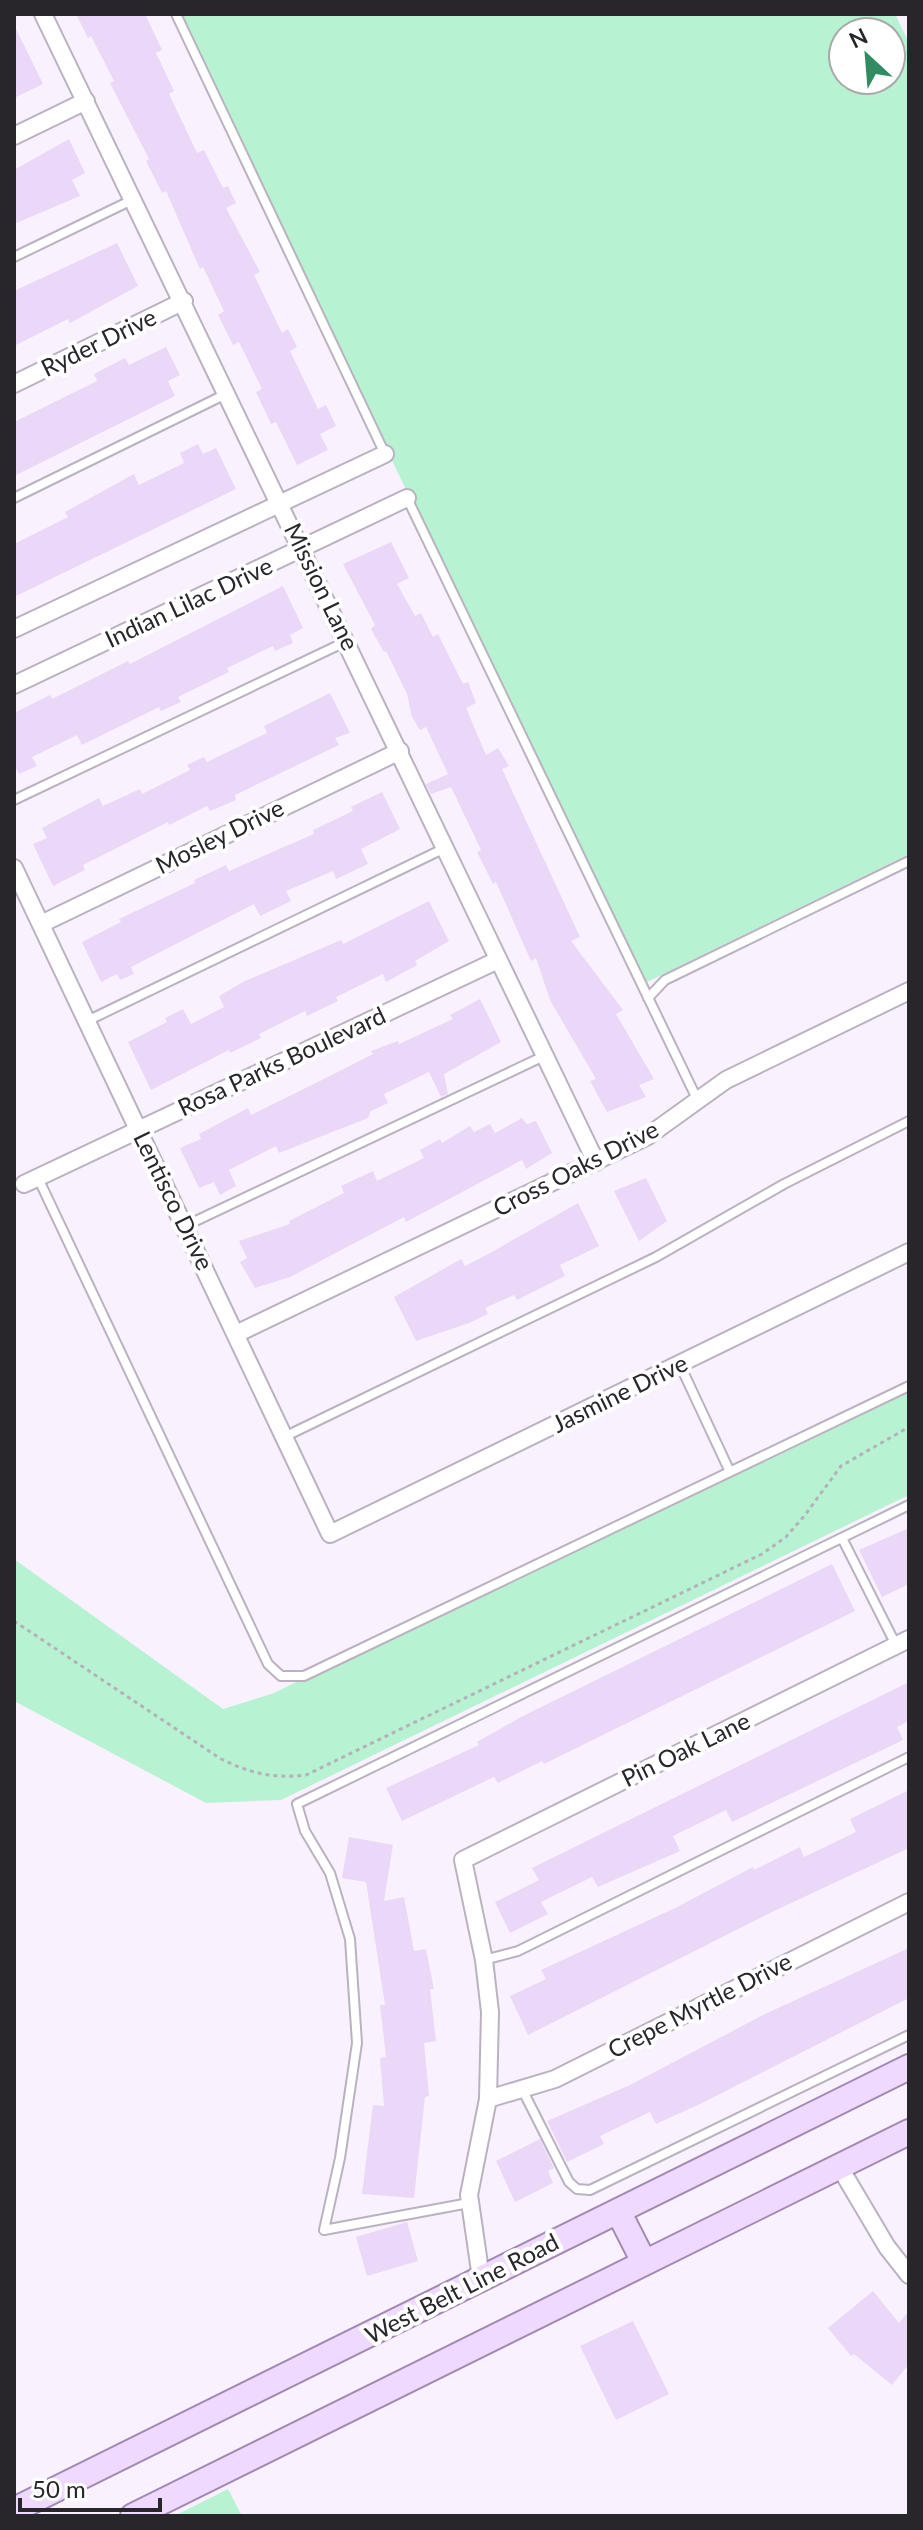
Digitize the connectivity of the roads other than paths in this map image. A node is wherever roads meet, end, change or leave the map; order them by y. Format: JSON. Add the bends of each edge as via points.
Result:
{"nodes":[{"id":1,"x":43,"y":14,"type":"edge"},
{"id":2,"x":176,"y":14,"type":"edge"},
{"id":3,"x":86,"y":101,"type":"junction"},
{"id":4,"x":14,"y":136,"type":"edge"},
{"id":5,"x":134,"y":199,"type":"junction"},
{"id":6,"x":14,"y":257,"type":"edge"},
{"id":7,"x":184,"y":301,"type":"junction"},
{"id":8,"x":14,"y":384,"type":"edge"},
{"id":9,"x":228,"y":393,"type":"junction"},
{"id":10,"x":385,"y":454,"type":"joint"},
{"id":11,"x":14,"y":498,"type":"edge"},
{"id":12,"x":407,"y":498,"type":"joint"},
{"id":13,"x":280,"y":502,"type":"junction"},
{"id":14,"x":303,"y":549,"type":"junction"},
{"id":15,"x":14,"y":629,"type":"edge"},
{"id":16,"x":347,"y":641,"type":"junction"},
{"id":17,"x":14,"y":685,"type":"edge"},
{"id":18,"x":400,"y":751,"type":"junction"},
{"id":19,"x":14,"y":800,"type":"edge"},
{"id":20,"x":445,"y":848,"type":"junction"},
{"id":21,"x":909,"y":861,"type":"edge"},
{"id":22,"x":14,"y":868,"type":"edge"},
{"id":23,"x":41,"y":924,"type":"junction"},
{"id":24,"x":498,"y":960,"type":"junction"},
{"id":25,"x":909,"y":991,"type":"edge"},
{"id":26,"x":648,"y":998,"type":"junction"},
{"id":27,"x":87,"y":1021,"type":"junction"},
{"id":28,"x":544,"y":1056,"type":"junction"},
{"id":29,"x":698,"y":1101,"type":"junction"},
{"id":30,"x":909,"y":1121,"type":"edge"},
{"id":31,"x":139,"y":1129,"type":"junction"},
{"id":32,"x":596,"y":1162,"type":"junction"},
{"id":33,"x":31,"y":1180,"type":"joint"},
{"id":34,"x":185,"y":1226,"type":"junction"},
{"id":35,"x":909,"y":1252,"type":"edge"},
{"id":36,"x":236,"y":1334,"type":"junction"},
{"id":37,"x":680,"y":1365,"type":"junction"},
{"id":38,"x":909,"y":1386,"type":"edge"},
{"id":39,"x":284,"y":1437,"type":"junction"},
{"id":40,"x":730,"y":1472,"type":"junction"},
{"id":41,"x":909,"y":1505,"type":"edge"},
{"id":42,"x":330,"y":1534,"type":"joint"},
{"id":43,"x":842,"y":1538,"type":"junction"},
{"id":44,"x":903,"y":1642,"type":"edge"},
{"id":45,"x":909,"y":1757,"type":"edge"},
{"id":46,"x":909,"y":1902,"type":"edge"},
{"id":47,"x":484,"y":1960,"type":"junction"},
{"id":48,"x":909,"y":2035,"type":"edge"},
{"id":49,"x":909,"y":2067,"type":"edge"},
{"id":50,"x":523,"y":2091,"type":"junction"},
{"id":51,"x":488,"y":2099,"type":"junction"},
{"id":52,"x":909,"y":2132,"type":"edge"},
{"id":53,"x":839,"y":2166,"type":"junction"},
{"id":54,"x":469,"y":2203,"type":"junction"},
{"id":55,"x":618,"y":2211,"type":"junction"},
{"id":56,"x":644,"y":2262,"type":"junction"},
{"id":57,"x":909,"y":2275,"type":"edge"},
{"id":58,"x":481,"y":2278,"type":"junction"},
{"id":59,"x":165,"y":2509,"type":"edge"},
{"id":60,"x":14,"y":2510,"type":"edge"},
{"id":61,"x":133,"y":2516,"type":"edge"}],
"edges":[{"from":1,"to":3,"type":"street","name":"Mission Lane"},
{"from":2,"to":10,"type":"lane"},
{"from":3,"to":4,"type":"street"},
{"from":3,"to":5,"type":"street","name":"Mission Lane"},
{"from":5,"to":6,"type":"lane"},
{"from":5,"to":7,"type":"street","name":"Mission Lane"},
{"from":7,"to":8,"type":"street","name":"Ryder Drive"},
{"from":7,"to":9,"type":"street","name":"Mission Lane"},
{"from":9,"to":11,"type":"lane"},
{"from":9,"to":13,"type":"street","name":"Mission Lane"},
{"from":10,"to":13,"type":"street"},
{"from":12,"to":14,"type":"street","name":"Indian Lilac Drive"},
{"from":12,"to":26,"type":"lane"},
{"from":13,"to":14,"type":"street","name":"Mission Lane"},
{"from":13,"to":15,"type":"street"},
{"from":14,"to":16,"type":"street","name":"Mission Lane"},
{"from":14,"to":17,"type":"street","name":"Indian Lilac Drive"},
{"from":16,"to":18,"type":"street","name":"Mission Lane"},
{"from":16,"to":19,"type":"lane"},
{"from":18,"to":20,"type":"street","name":"Mission Lane"},
{"from":18,"to":23,"type":"street","name":"Mosley Drive"},
{"from":20,"to":24,"type":"street","name":"Mission Lane"},
{"from":20,"to":27,"type":"lane"},
{"from":21,"to":26,"type":"lane","via":[[665,980]]},
{"from":22,"to":23,"type":"street","name":"Lentisco Drive"},
{"from":23,"to":27,"type":"street","name":"Lentisco Drive"},
{"from":24,"to":28,"type":"street","name":"Mission Lane"},
{"from":24,"to":31,"type":"street","name":"Rosa Parks Boulevard"},
{"from":25,"to":29,"type":"street","name":"Cross Oaks Drive","via":[[726,1080]]},
{"from":26,"to":29,"type":"lane"},
{"from":27,"to":31,"type":"street","name":"Lentisco Drive"},
{"from":28,"to":32,"type":"street","name":"Mission Lane"},
{"from":28,"to":34,"type":"lane"},
{"from":29,"to":32,"type":"street","name":"Cross Oaks Drive","via":[[648,1136]]},
{"from":30,"to":39,"type":"lane","via":[[656,1257]]},
{"from":31,"to":33,"type":"street","name":"Rosa Parks Boulevard"},
{"from":31,"to":34,"type":"street","name":"Lentisco Drive"},
{"from":32,"to":36,"type":"street","name":"Cross Oaks Drive"},
{"from":33,"to":40,"type":"lane","via":[[268,1664],[281,1676],[304,1676]]},
{"from":34,"to":36,"type":"street","name":"Lentisco Drive"},
{"from":35,"to":37,"type":"street","name":"Jasmine Drive"},
{"from":36,"to":39,"type":"street","name":"Lentisco Drive"},
{"from":37,"to":40,"type":"lane"},
{"from":37,"to":42,"type":"street","name":"Jasmine Drive"},
{"from":38,"to":40,"type":"lane"},
{"from":39,"to":42,"type":"street","name":"Lentisco Drive"},
{"from":41,"to":43,"type":"lane"},
{"from":43,"to":44,"type":"lane"},
{"from":43,"to":54,"type":"lane","via":[[297,1804],[305,1831],[330,1873],[350,1939],[357,2043],[324,2230]]},
{"from":44,"to":47,"type":"street","name":"Pin Oak Lane","via":[[463,1860]]},
{"from":45,"to":47,"type":"lane","via":[[518,1951]]},
{"from":46,"to":50,"type":"street","name":"Crepe Myrtle Drive"},
{"from":47,"to":51,"type":"street","via":[[490,2012]]},
{"from":48,"to":50,"type":"lane","via":[[590,2190],[569,2182]]},
{"from":49,"to":55,"type":"main road","name":"West Belt Line Road"},
{"from":50,"to":51,"type":"street","name":"Crepe Myrtle Drive"},
{"from":51,"to":54,"type":"street"},
{"from":52,"to":53,"type":"main road"},
{"from":53,"to":56,"type":"main road"},
{"from":53,"to":57,"type":"street"},
{"from":54,"to":58,"type":"street"},
{"from":55,"to":56,"type":"main road"},
{"from":55,"to":58,"type":"main road","name":"West Belt Line Road"},
{"from":56,"to":59,"type":"main road"},
{"from":58,"to":60,"type":"main road","name":"West Belt Line Road"},
{"from":59,"to":61,"type":"main road"}]}
